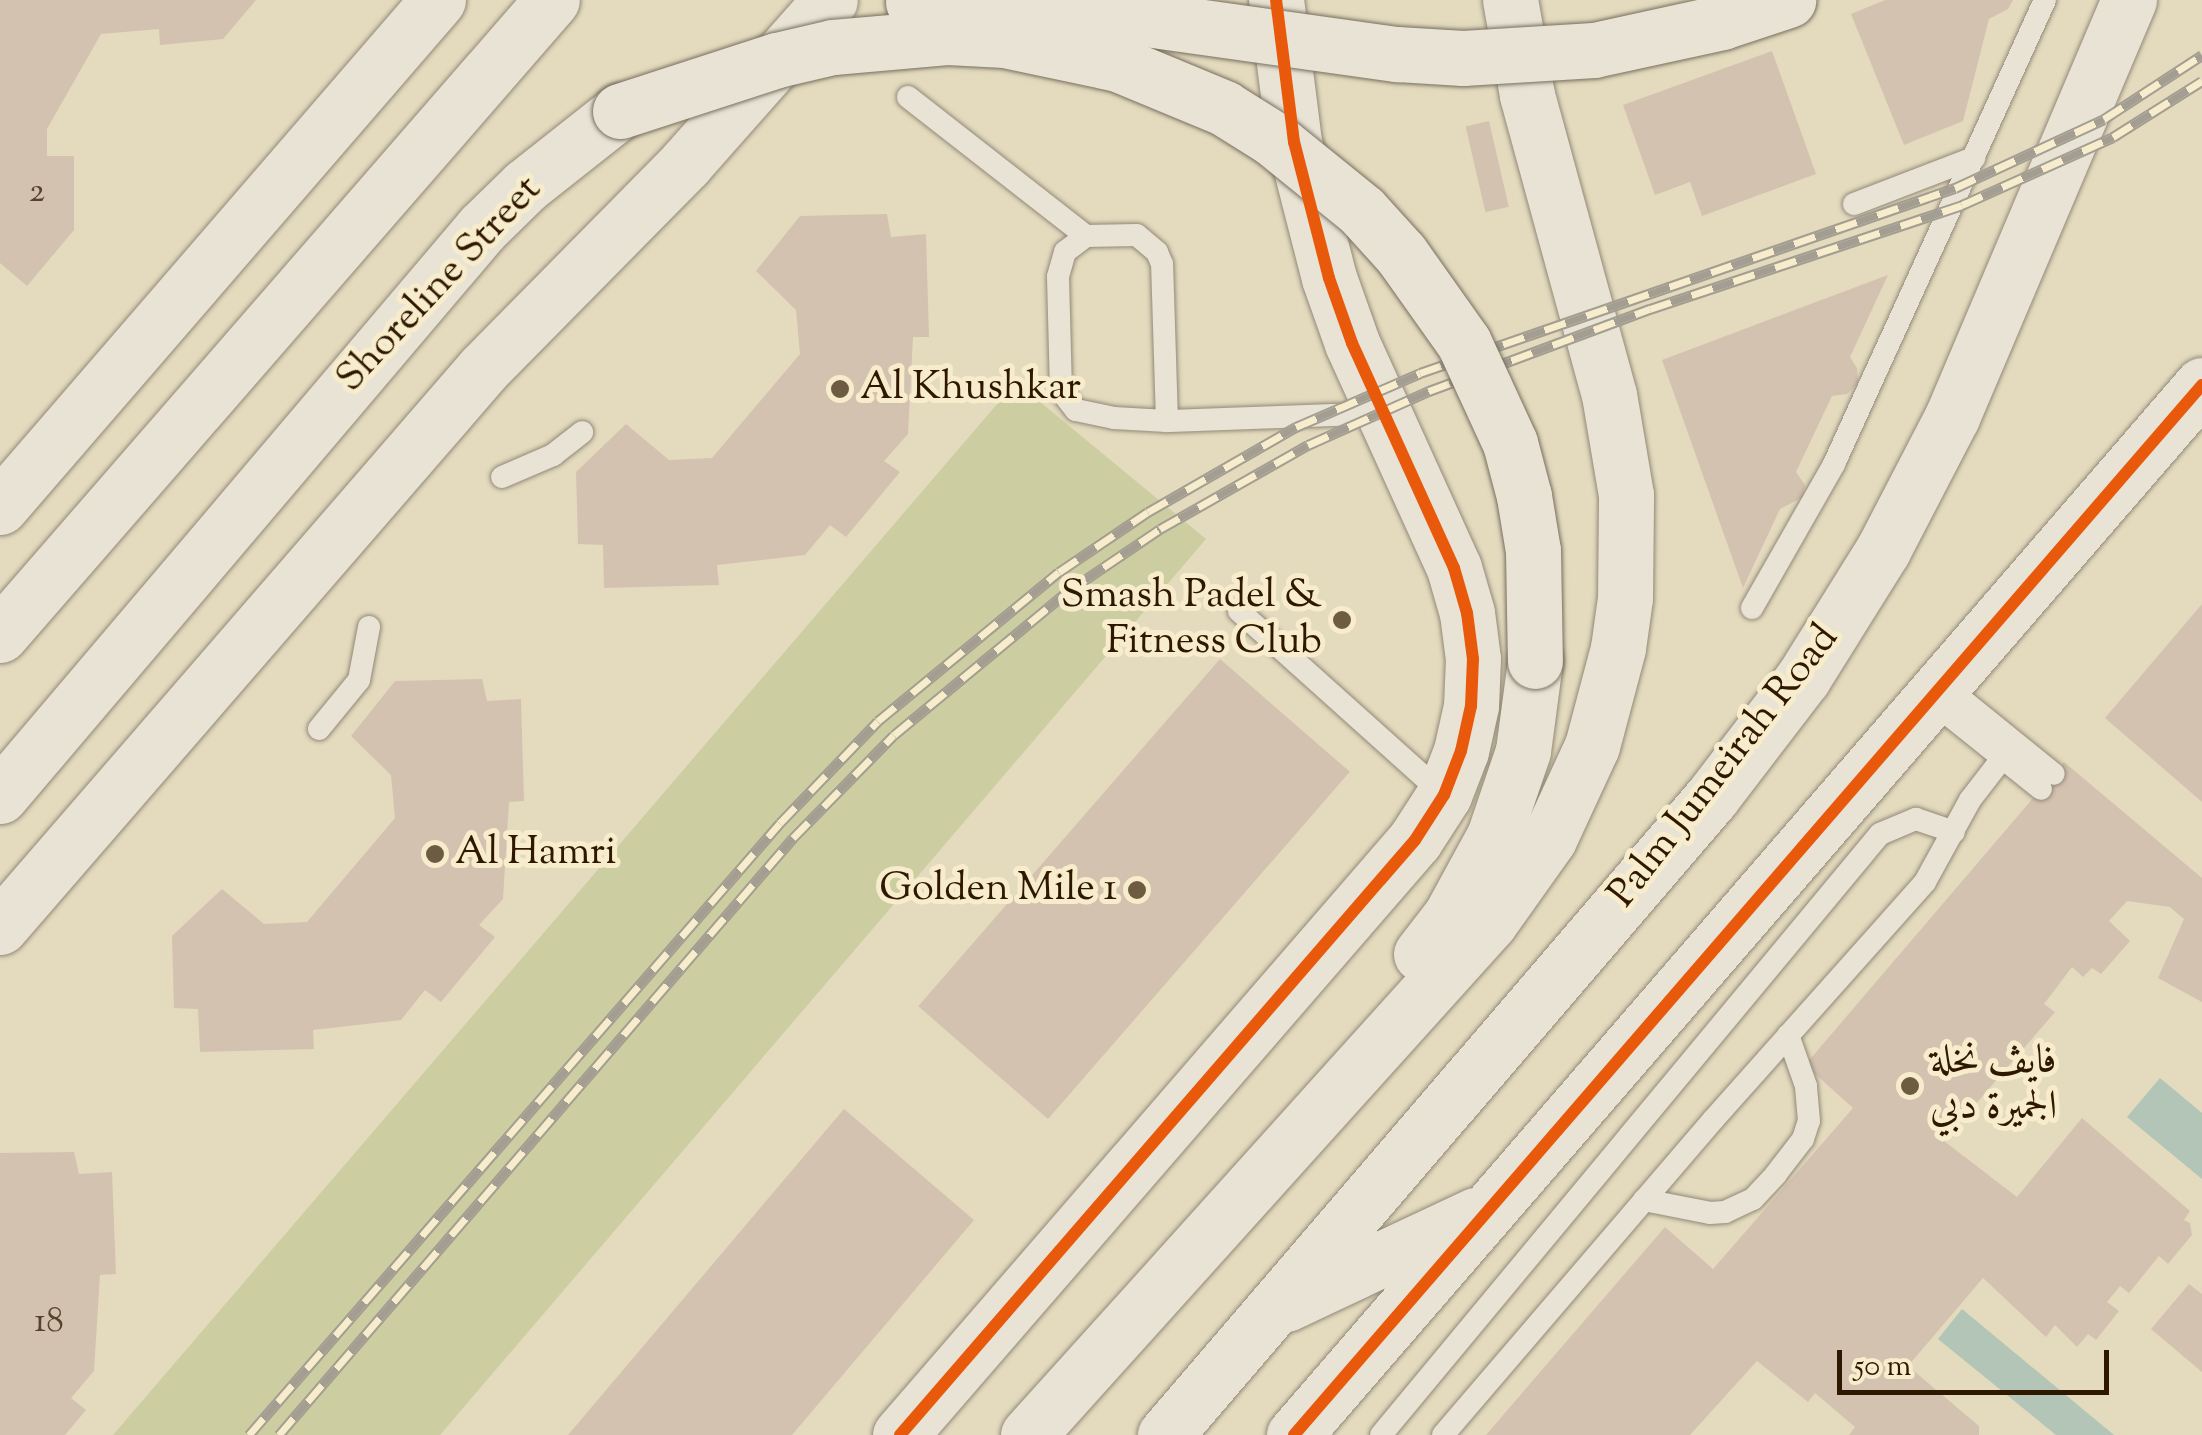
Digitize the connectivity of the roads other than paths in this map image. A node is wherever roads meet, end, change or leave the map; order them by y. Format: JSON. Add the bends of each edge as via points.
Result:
{"nodes":[{"id":1,"x":438,"y":0,"type":"edge"},
{"id":2,"x":552,"y":0,"type":"edge"},
{"id":3,"x":830,"y":0,"type":"edge"},
{"id":4,"x":1276,"y":0,"type":"edge"},
{"id":5,"x":1510,"y":0,"type":"edge"},
{"id":6,"x":1788,"y":0,"type":"edge"},
{"id":7,"x":2045,"y":0,"type":"edge"},
{"id":8,"x":2128,"y":0,"type":"edge"},
{"id":9,"x":908,"y":97,"type":"dead end"},
{"id":10,"x":620,"y":112,"type":"junction"},
{"id":11,"x":1974,"y":158,"type":"junction"},
{"id":12,"x":1854,"y":204,"type":"dead end"},
{"id":13,"x":1086,"y":236,"type":"junction"},
{"id":14,"x":2202,"y":384,"type":"edge"},
{"id":15,"x":1384,"y":413,"type":"junction"},
{"id":16,"x":1168,"y":421,"type":"junction"},
{"id":17,"x":582,"y":432,"type":"dead end"},
{"id":18,"x":502,"y":478,"type":"dead end"},
{"id":19,"x":0,"y":507,"type":"edge"},
{"id":20,"x":1752,"y":608,"type":"dead end"},
{"id":21,"x":1239,"y":611,"type":"dead end"},
{"id":22,"x":369,"y":627,"type":"dead end"},
{"id":23,"x":0,"y":635,"type":"edge"},
{"id":24,"x":1937,"y":692,"type":"junction"},
{"id":25,"x":319,"y":729,"type":"dead end"},
{"id":26,"x":2008,"y":750,"type":"junction"},
{"id":27,"x":2047,"y":782,"type":"dead end"},
{"id":28,"x":1444,"y":795,"type":"junction"},
{"id":29,"x":0,"y":796,"type":"edge"},
{"id":30,"x":1954,"y":832,"type":"junction"},
{"id":31,"x":0,"y":927,"type":"edge"},
{"id":32,"x":1788,"y":1035,"type":"junction"},
{"id":33,"x":1289,"y":1144,"type":"junction"},
{"id":34,"x":1644,"y":1200,"type":"junction"},
{"id":35,"x":1496,"y":1206,"type":"junction"},
{"id":36,"x":1270,"y":1312,"type":"junction"},
{"id":37,"x":900,"y":1435,"type":"edge"},
{"id":38,"x":1028,"y":1435,"type":"edge"},
{"id":39,"x":1165,"y":1435,"type":"edge"},
{"id":40,"x":1294,"y":1435,"type":"edge"},
{"id":41,"x":1381,"y":1435,"type":"edge"},
{"id":42,"x":1443,"y":1435,"type":"edge"}],
"edges":[{"from":1,"to":19,"type":"main road"},
{"from":2,"to":23,"type":"main road"},
{"from":3,"to":31,"type":"main road","via":[[686,163],[484,368]]},
{"from":4,"to":15,"type":"main road","via":[[1285,91],[1309,210],[1352,344]]},
{"from":5,"to":33,"type":"main road","via":[[1527,96],[1620,445],[1628,546],[1618,648],[1572,794],[1521,882]]},
{"from":6,"to":10,"type":"main road","name":"Shoreline Street","bridge":true,"via":[[1594,50],[1463,58],[1025,2],[921,1],[818,17],[736,42],[675,72]]},
{"from":7,"to":11,"type":"lane"},
{"from":8,"to":36,"type":"main road","name":"Palm Jumeirah Road","via":[[1952,417],[1874,567],[1758,738]]},
{"from":9,"to":13,"type":"lane"},
{"from":10,"to":29,"type":"main road","name":"Shoreline Street","via":[[482,228]]},
{"from":10,"to":33,"type":"main road","bridge":true,"via":[[833,47],[947,37],[1005,40],[1118,64],[1224,108],[1272,138],[1362,211],[1464,343],[1503,426],[1533,551],[1535,661],[1519,765],[1474,877],[1328,1067]]},
{"from":11,"to":12,"type":"lane"},
{"from":11,"to":20,"type":"lane","via":[[1834,464]]},
{"from":13,"to":16,"type":"lane","via":[[1137,235],[1157,252]]},
{"from":13,"to":16,"type":"lane","via":[[1059,264],[1061,390],[1087,414]]},
{"from":14,"to":24,"type":"main road"},
{"from":15,"to":16,"type":"lane"},
{"from":15,"to":28,"type":"main road","via":[[1468,613],[1471,706]]},
{"from":17,"to":18,"type":"lane","via":[[553,455]]},
{"from":21,"to":28,"type":"lane"},
{"from":22,"to":25,"type":"lane","via":[[359,680]]},
{"from":24,"to":26,"type":"lane"},
{"from":24,"to":35,"type":"main road"},
{"from":26,"to":27,"type":"lane"},
{"from":26,"to":30,"type":"lane"},
{"from":28,"to":37,"type":"main road","via":[[1415,840]]},
{"from":30,"to":32,"type":"lane","via":[[1925,882]]},
{"from":30,"to":41,"type":"lane","via":[[1916,818],[1880,834]]},
{"from":32,"to":34,"type":"lane"},
{"from":32,"to":34,"type":"lane","via":[[1806,1086],[1809,1121],[1776,1174],[1754,1199],[1725,1212]]},
{"from":33,"to":38,"type":"main road"},
{"from":34,"to":42,"type":"lane"},
{"from":35,"to":36,"type":"main road"},
{"from":35,"to":40,"type":"main road"},
{"from":36,"to":39,"type":"main road","name":"Palm Jumeirah Road"}]}
